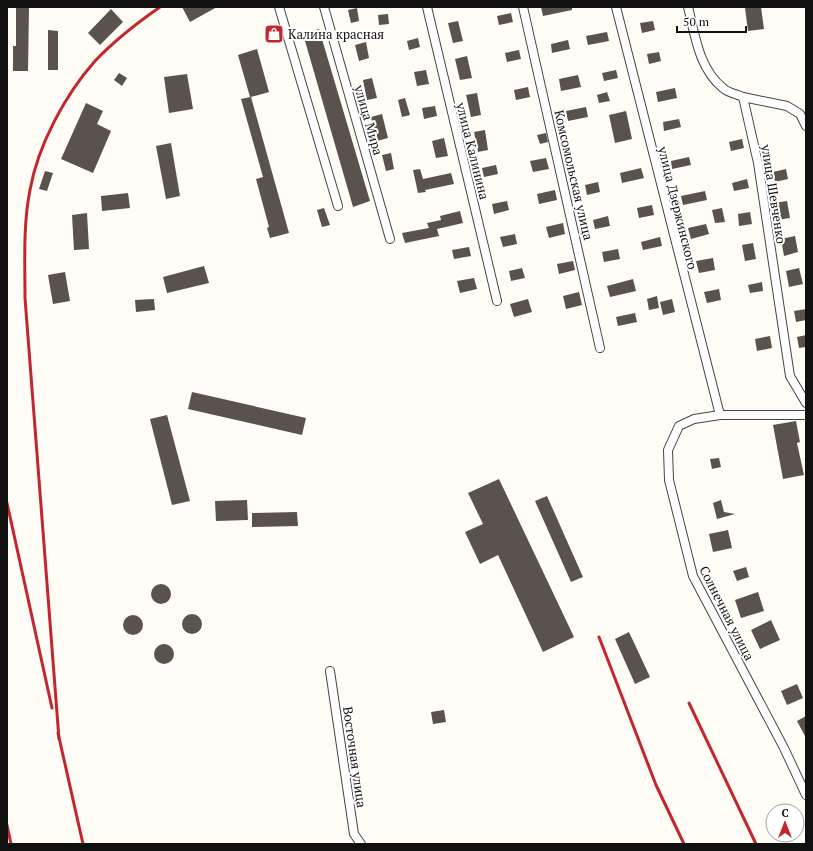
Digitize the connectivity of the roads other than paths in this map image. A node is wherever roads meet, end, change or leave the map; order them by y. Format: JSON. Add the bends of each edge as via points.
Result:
{"nodes":[{"id":1,"x":278,"y":7,"type":"edge"},
{"id":2,"x":324,"y":7,"type":"edge"},
{"id":3,"x":427,"y":7,"type":"edge"},
{"id":4,"x":523,"y":7,"type":"edge"},
{"id":5,"x":616,"y":7,"type":"edge"},
{"id":6,"x":688,"y":7,"type":"edge"},
{"id":7,"x":743,"y":97,"type":"junction"},
{"id":8,"x":806,"y":126,"type":"edge"},
{"id":9,"x":338,"y":206,"type":"dead end"},
{"id":10,"x":390,"y":239,"type":"dead end"},
{"id":11,"x":497,"y":301,"type":"dead end"},
{"id":12,"x":600,"y":348,"type":"dead end"},
{"id":13,"x":806,"y":403,"type":"edge"},
{"id":14,"x":720,"y":415,"type":"junction"},
{"id":15,"x":806,"y":415,"type":"edge"},
{"id":16,"x":330,"y":671,"type":"dead end"},
{"id":17,"x":806,"y":795,"type":"edge"},
{"id":18,"x":361,"y":844,"type":"edge"}],
"edges":[{"from":1,"to":9,"type":"street"},
{"from":2,"to":10,"type":"street","name":"улица Мира"},
{"from":3,"to":11,"type":"street","name":"улица Калинина"},
{"from":4,"to":12,"type":"street","name":"Комсомольская улица"},
{"from":5,"to":14,"type":"street","name":"улица Дзержинского"},
{"from":6,"to":7,"type":"street","via":[[697,45],[708,72],[724,89]]},
{"from":7,"to":8,"type":"street","via":[[787,106],[800,114]]},
{"from":7,"to":13,"type":"street","name":"улица Шевченко","via":[[758,163],[790,376]]},
{"from":14,"to":15,"type":"street"},
{"from":14,"to":17,"type":"street","name":"Солнечная улица","via":[[694,419],[679,426],[668,450],[668,480],[693,576],[784,748]]},
{"from":16,"to":18,"type":"street","name":"Восточная улица","via":[[354,834]]}]}
